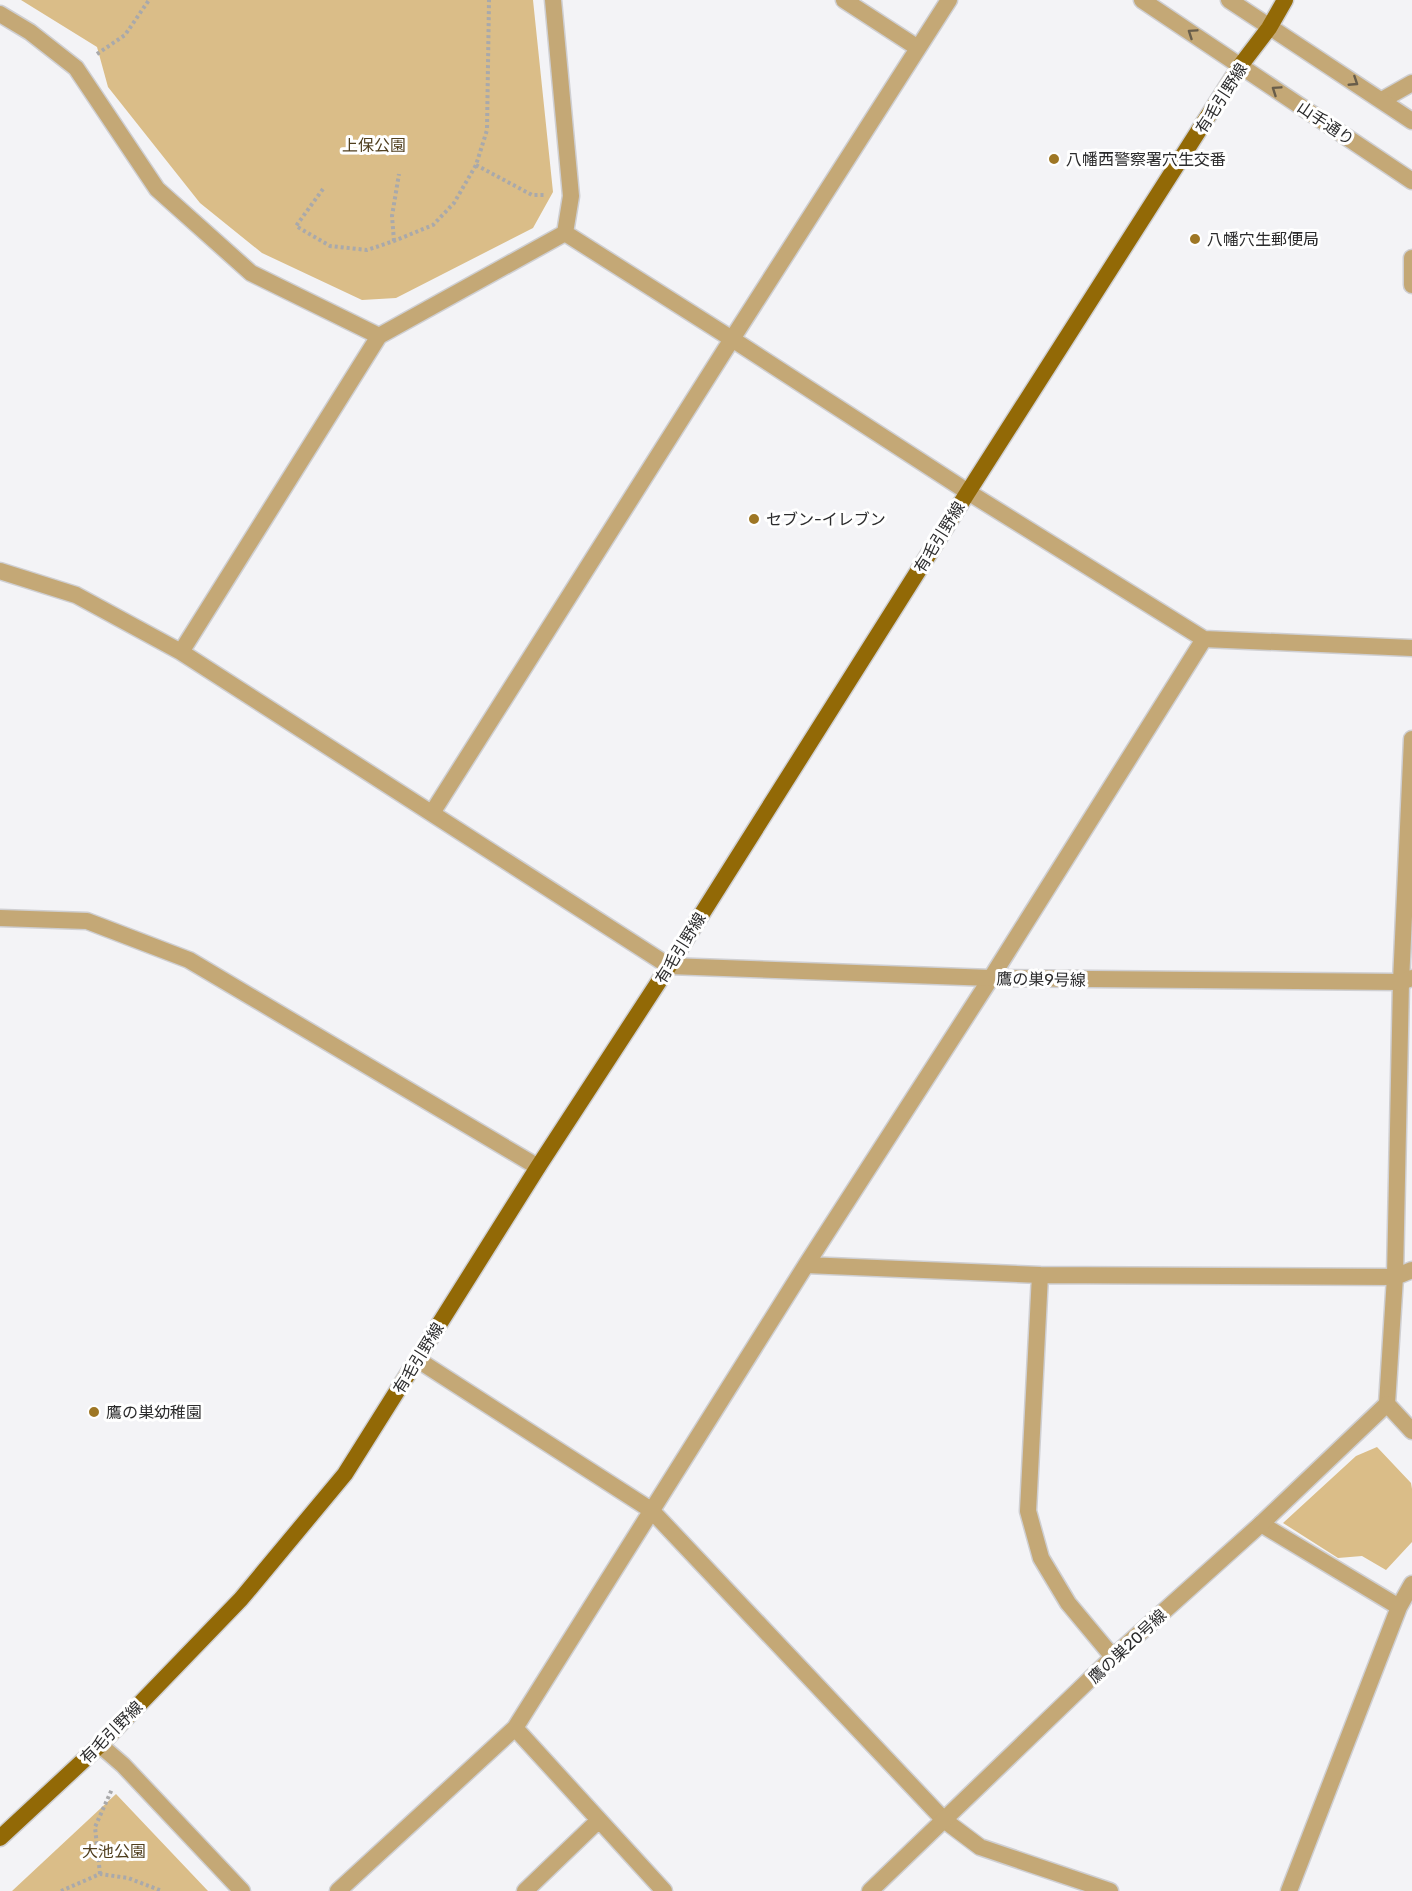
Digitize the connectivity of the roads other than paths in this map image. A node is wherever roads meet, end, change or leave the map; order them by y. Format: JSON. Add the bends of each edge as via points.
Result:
{"nodes":[{"id":1,"x":553,"y":0,"type":"edge"},
{"id":2,"x":844,"y":0,"type":"edge"},
{"id":3,"x":949,"y":0,"type":"edge"},
{"id":4,"x":1143,"y":0,"type":"edge"},
{"id":5,"x":1229,"y":0,"type":"edge"},
{"id":6,"x":1285,"y":0,"type":"edge"},
{"id":7,"x":0,"y":14,"type":"edge"},
{"id":8,"x":1269,"y":28,"type":"junction"},
{"id":9,"x":918,"y":48,"type":"junction"},
{"id":10,"x":1240,"y":66,"type":"junction"},
{"id":11,"x":1412,"y":83,"type":"edge"},
{"id":12,"x":1382,"y":100,"type":"junction"},
{"id":13,"x":1412,"y":121,"type":"edge"},
{"id":14,"x":1412,"y":181,"type":"edge"},
{"id":15,"x":565,"y":233,"type":"junction"},
{"id":16,"x":1412,"y":258,"type":"edge"},
{"id":17,"x":1412,"y":285,"type":"edge"},
{"id":18,"x":379,"y":336,"type":"junction"},
{"id":19,"x":732,"y":339,"type":"junction"},
{"id":20,"x":968,"y":492,"type":"junction"},
{"id":21,"x":0,"y":571,"type":"edge"},
{"id":22,"x":1204,"y":639,"type":"junction"},
{"id":23,"x":1412,"y":648,"type":"edge"},
{"id":24,"x":181,"y":652,"type":"junction"},
{"id":25,"x":1412,"y":739,"type":"edge"},
{"id":26,"x":432,"y":813,"type":"junction"},
{"id":27,"x":0,"y":918,"type":"edge"},
{"id":28,"x":669,"y":966,"type":"junction"},
{"id":29,"x":991,"y":978,"type":"junction"},
{"id":30,"x":1407,"y":980,"type":"edge"},
{"id":31,"x":538,"y":1167,"type":"junction"},
{"id":32,"x":806,"y":1265,"type":"junction"},
{"id":33,"x":1412,"y":1270,"type":"edge"},
{"id":34,"x":1041,"y":1275,"type":"junction"},
{"id":35,"x":1395,"y":1277,"type":"junction"},
{"id":36,"x":418,"y":1360,"type":"junction"},
{"id":37,"x":1387,"y":1404,"type":"junction"},
{"id":38,"x":1412,"y":1431,"type":"edge"},
{"id":39,"x":651,"y":1510,"type":"junction"},
{"id":40,"x":1261,"y":1524,"type":"junction"},
{"id":41,"x":1412,"y":1584,"type":"edge"},
{"id":42,"x":1399,"y":1607,"type":"junction"},
{"id":43,"x":1113,"y":1657,"type":"junction"},
{"id":44,"x":515,"y":1728,"type":"junction"},
{"id":45,"x":100,"y":1745,"type":"junction"},
{"id":46,"x":599,"y":1820,"type":"junction"},
{"id":47,"x":944,"y":1820,"type":"junction"},
{"id":48,"x":0,"y":1838,"type":"edge"},
{"id":49,"x":242,"y":1891,"type":"edge"},
{"id":50,"x":338,"y":1891,"type":"edge"},
{"id":51,"x":525,"y":1891,"type":"edge"},
{"id":52,"x":664,"y":1891,"type":"edge"},
{"id":53,"x":870,"y":1891,"type":"edge"},
{"id":54,"x":1110,"y":1891,"type":"edge"},
{"id":55,"x":1289,"y":1891,"type":"edge"}],
"edges":[{"from":1,"to":15,"type":"street","via":[[571,196]]},
{"from":2,"to":9,"type":"street"},
{"from":3,"to":9,"type":"street"},
{"from":10,"to":4,"type":"street","name":"山手通り","one_way":true},
{"from":5,"to":8,"type":"street"},
{"from":6,"to":8,"type":"main road","name":"有毛引野線"},
{"from":7,"to":18,"type":"street","via":[[76,68],[157,189],[251,273]]},
{"from":8,"to":10,"type":"main road","name":"有毛引野線"},
{"from":8,"to":12,"type":"street","one_way":true},
{"from":9,"to":19,"type":"street"},
{"from":14,"to":10,"type":"street","name":"山手通り","one_way":true},
{"from":10,"to":20,"type":"main road","name":"有毛引野線"},
{"from":11,"to":12,"type":"street"},
{"from":12,"to":13,"type":"street"},
{"from":15,"to":18,"type":"street"},
{"from":15,"to":19,"type":"street"},
{"from":16,"to":17,"type":"street"},
{"from":18,"to":24,"type":"street"},
{"from":19,"to":20,"type":"street"},
{"from":19,"to":26,"type":"street"},
{"from":20,"to":22,"type":"street"},
{"from":20,"to":28,"type":"main road","name":"有毛引野線"},
{"from":21,"to":24,"type":"street","via":[[76,595]]},
{"from":22,"to":23,"type":"street"},
{"from":22,"to":29,"type":"street"},
{"from":24,"to":26,"type":"street"},
{"from":25,"to":30,"type":"street"},
{"from":26,"to":28,"type":"street"},
{"from":27,"to":31,"type":"street","via":[[87,921],[189,960]]},
{"from":28,"to":29,"type":"street","name":"鷹の巣9号線"},
{"from":28,"to":31,"type":"main road","name":"有毛引野線"},
{"from":29,"to":30,"type":"street","name":"鷹の巣9号線"},
{"from":29,"to":32,"type":"street"},
{"from":30,"to":35,"type":"street"},
{"from":31,"to":36,"type":"main road","name":"有毛引野線"},
{"from":32,"to":34,"type":"street"},
{"from":32,"to":39,"type":"street"},
{"from":33,"to":35,"type":"street"},
{"from":34,"to":35,"type":"street"},
{"from":34,"to":43,"type":"street","via":[[1028,1511],[1041,1558],[1068,1603]]},
{"from":35,"to":37,"type":"street"},
{"from":36,"to":39,"type":"street"},
{"from":36,"to":45,"type":"main road","name":"有毛引野線","via":[[337,1483],[241,1599]]},
{"from":37,"to":38,"type":"street"},
{"from":37,"to":40,"type":"street","name":"鷹の巣20号線"},
{"from":39,"to":44,"type":"street"},
{"from":39,"to":47,"type":"street"},
{"from":40,"to":42,"type":"street"},
{"from":40,"to":43,"type":"street","name":"鷹の巣20号線"},
{"from":41,"to":42,"type":"street"},
{"from":42,"to":55,"type":"street"},
{"from":43,"to":47,"type":"street","name":"鷹の巣20号線"},
{"from":44,"to":46,"type":"street"},
{"from":44,"to":50,"type":"street"},
{"from":45,"to":48,"type":"main road","name":"有毛引野線"},
{"from":45,"to":49,"type":"street"},
{"from":46,"to":51,"type":"street"},
{"from":46,"to":52,"type":"street"},
{"from":47,"to":53,"type":"street","name":"鷹の巣20号線"},
{"from":47,"to":54,"type":"street","via":[[981,1847]]}]}
